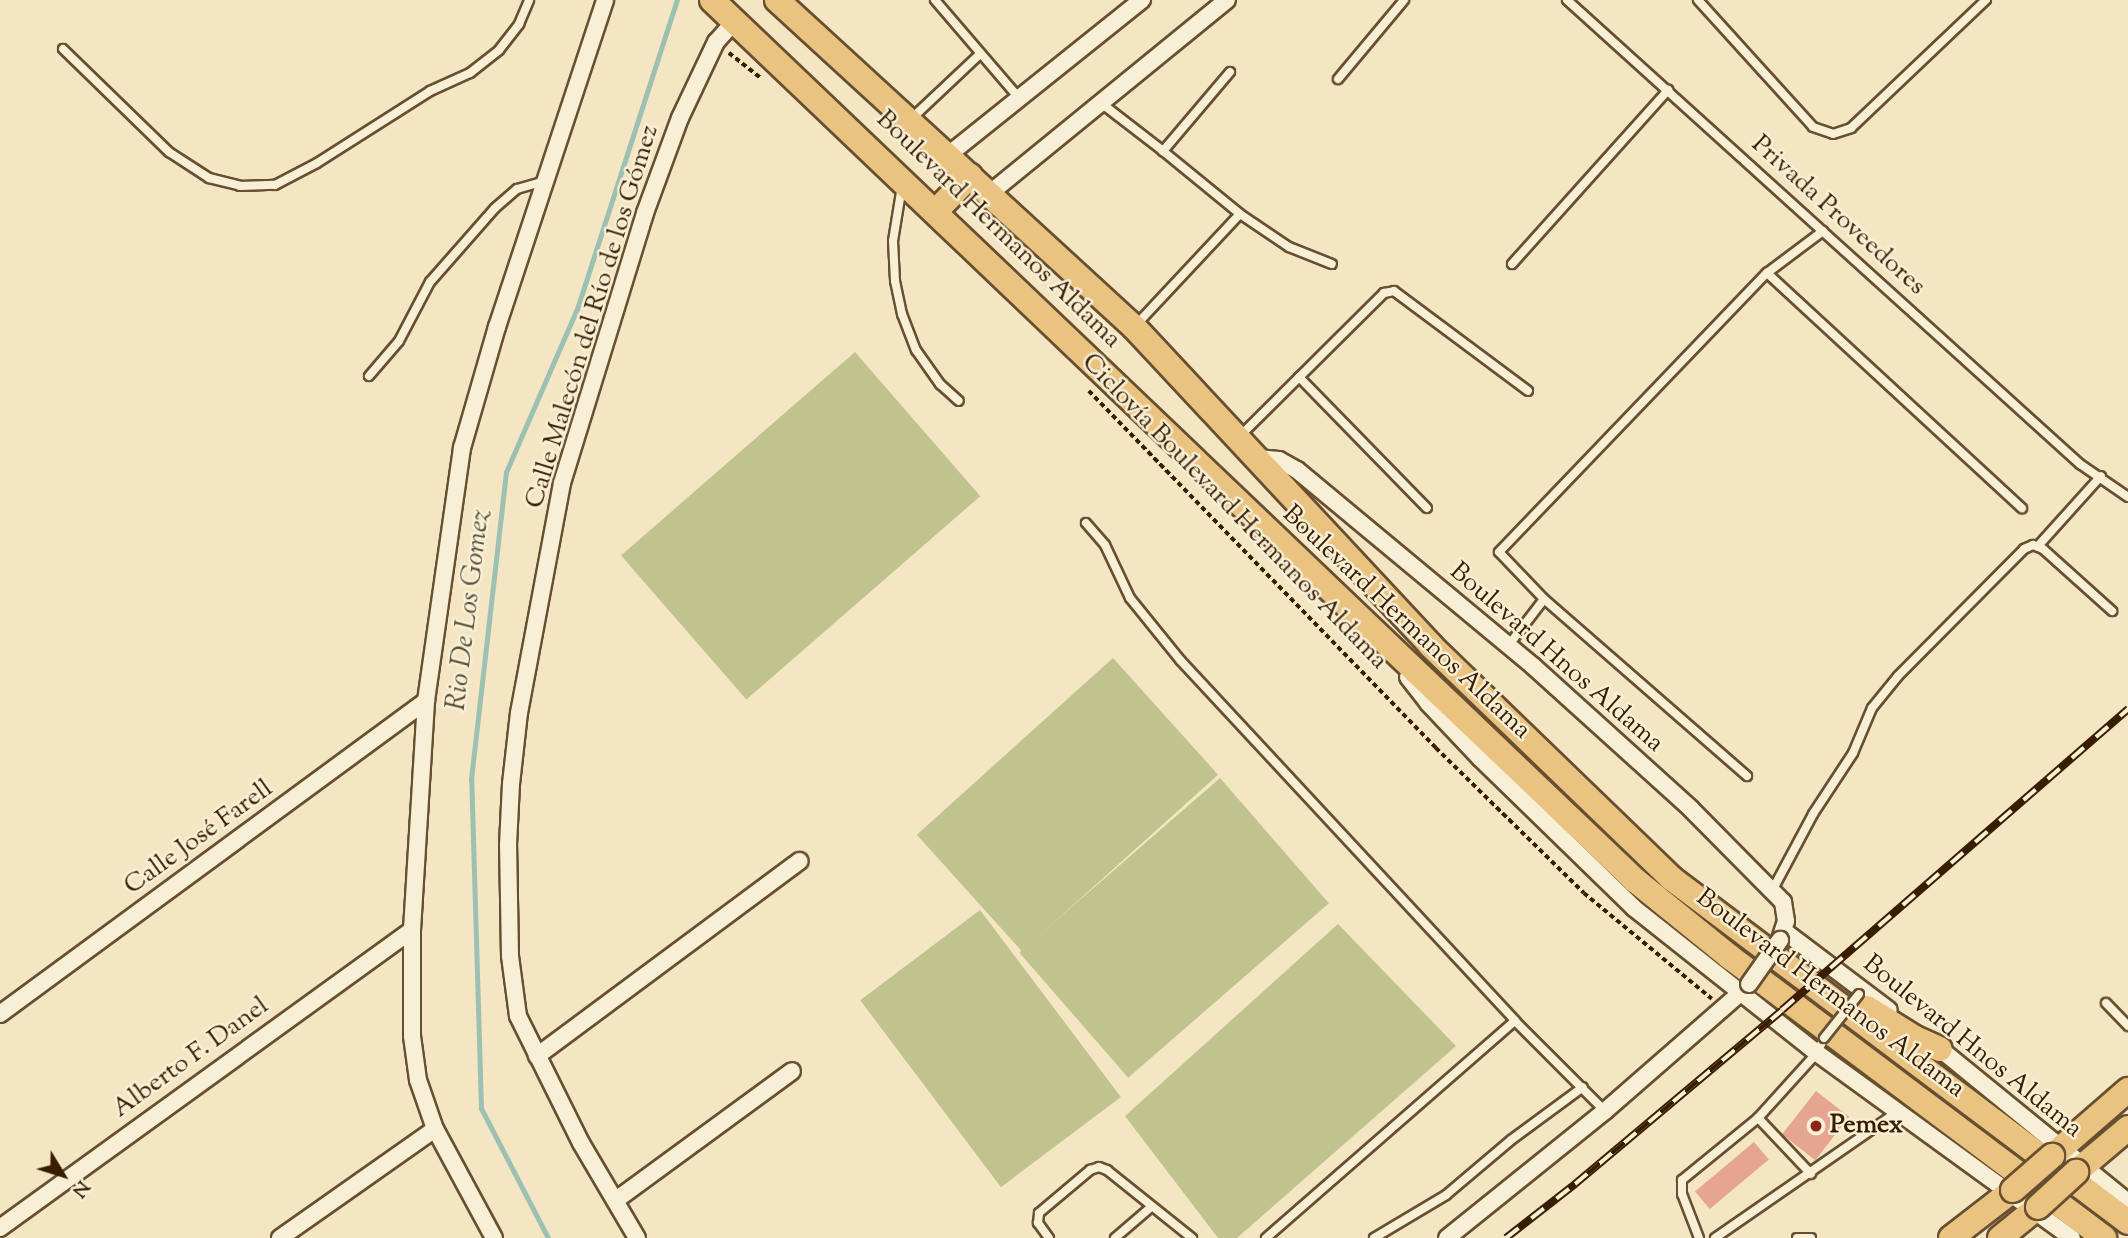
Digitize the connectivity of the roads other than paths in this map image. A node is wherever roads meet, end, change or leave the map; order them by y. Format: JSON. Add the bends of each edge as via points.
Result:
{"nodes":[{"id":1,"x":529,"y":0,"type":"edge"},
{"id":2,"x":604,"y":0,"type":"edge"},
{"id":3,"x":935,"y":0,"type":"edge"},
{"id":4,"x":1142,"y":0,"type":"edge"},
{"id":5,"x":1227,"y":0,"type":"edge"},
{"id":6,"x":1404,"y":0,"type":"edge"},
{"id":7,"x":1567,"y":0,"type":"edge"},
{"id":8,"x":1698,"y":0,"type":"edge"},
{"id":9,"x":1986,"y":0,"type":"edge"},
{"id":10,"x":787,"y":3,"type":"edge"},
{"id":11,"x":722,"y":9,"type":"edge"},
{"id":12,"x":63,"y":49,"type":"dead end"},
{"id":13,"x":980,"y":54,"type":"junction"},
{"id":14,"x":1230,"y":72,"type":"dead end"},
{"id":15,"x":1338,"y":79,"type":"dead end"},
{"id":16,"x":1668,"y":90,"type":"junction"},
{"id":17,"x":1019,"y":98,"type":"junction"},
{"id":18,"x":1101,"y":103,"type":"junction"},
{"id":19,"x":910,"y":121,"type":"junction"},
{"id":20,"x":1163,"y":151,"type":"junction"},
{"id":21,"x":947,"y":156,"type":"junction"},
{"id":22,"x":970,"y":176,"type":"junction"},
{"id":23,"x":903,"y":179,"type":"junction"},
{"id":24,"x":545,"y":181,"type":"junction"},
{"id":25,"x":989,"y":194,"type":"junction"},
{"id":26,"x":936,"y":211,"type":"junction"},
{"id":27,"x":1240,"y":214,"type":"junction"},
{"id":28,"x":1823,"y":231,"type":"junction"},
{"id":29,"x":1332,"y":264,"type":"dead end"},
{"id":30,"x":1512,"y":264,"type":"dead end"},
{"id":31,"x":1767,"y":273,"type":"junction"},
{"id":32,"x":1134,"y":327,"type":"junction"},
{"id":33,"x":369,"y":376,"type":"dead end"},
{"id":34,"x":1299,"y":377,"type":"junction"},
{"id":35,"x":1528,"y":391,"type":"dead end"},
{"id":36,"x":959,"y":401,"type":"dead end"},
{"id":37,"x":1238,"y":438,"type":"junction"},
{"id":38,"x":1257,"y":458,"type":"junction"},
{"id":39,"x":2101,"y":476,"type":"junction"},
{"id":40,"x":2126,"y":492,"type":"edge"},
{"id":41,"x":1427,"y":508,"type":"dead end"},
{"id":42,"x":2022,"y":508,"type":"dead end"},
{"id":43,"x":1086,"y":523,"type":"dead end"},
{"id":44,"x":2038,"y":546,"type":"junction"},
{"id":45,"x":1544,"y":599,"type":"junction"},
{"id":46,"x":2112,"y":611,"type":"dead end"},
{"id":47,"x":1383,"y":643,"type":"junction"},
{"id":48,"x":1508,"y":646,"type":"junction"},
{"id":49,"x":426,"y":701,"type":"junction"},
{"id":50,"x":1747,"y":776,"type":"dead end"},
{"id":51,"x":800,"y":861,"type":"dead end"},
{"id":52,"x":1773,"y":889,"type":"junction"},
{"id":53,"x":412,"y":930,"type":"junction"},
{"id":54,"x":1782,"y":935,"type":"junction"},
{"id":55,"x":1745,"y":989,"type":"junction"},
{"id":56,"x":1819,"y":989,"type":"junction"},
{"id":57,"x":1860,"y":992,"type":"junction"},
{"id":58,"x":2106,"y":1003,"type":"dead end"},
{"id":59,"x":0,"y":1014,"type":"edge"},
{"id":60,"x":1515,"y":1021,"type":"junction"},
{"id":61,"x":2128,"y":1026,"type":"edge"},
{"id":62,"x":1820,"y":1046,"type":"junction"},
{"id":63,"x":1940,"y":1049,"type":"junction"},
{"id":64,"x":537,"y":1056,"type":"junction"},
{"id":65,"x":792,"y":1071,"type":"dead end"},
{"id":66,"x":1583,"y":1087,"type":"junction"},
{"id":67,"x":2128,"y":1090,"type":"edge"},
{"id":68,"x":1605,"y":1111,"type":"junction"},
{"id":69,"x":1897,"y":1112,"type":"junction"},
{"id":70,"x":1758,"y":1118,"type":"junction"},
{"id":71,"x":2128,"y":1128,"type":"edge"},
{"id":72,"x":435,"y":1129,"type":"junction"},
{"id":73,"x":2057,"y":1152,"type":"junction"},
{"id":74,"x":2079,"y":1169,"type":"junction"},
{"id":75,"x":1811,"y":1174,"type":"junction"},
{"id":76,"x":2011,"y":1192,"type":"junction"},
{"id":77,"x":617,"y":1200,"type":"junction"},
{"id":78,"x":2128,"y":1202,"type":"edge"},
{"id":79,"x":1151,"y":1207,"type":"junction"},
{"id":80,"x":2036,"y":1209,"type":"junction"},
{"id":81,"x":2128,"y":1222,"type":"edge"},
{"id":82,"x":0,"y":1228,"type":"edge"},
{"id":83,"x":280,"y":1238,"type":"edge"},
{"id":84,"x":494,"y":1238,"type":"edge"},
{"id":85,"x":637,"y":1238,"type":"edge"},
{"id":86,"x":1049,"y":1238,"type":"edge"},
{"id":87,"x":1115,"y":1238,"type":"edge"},
{"id":88,"x":1192,"y":1238,"type":"edge"},
{"id":89,"x":1266,"y":1238,"type":"edge"},
{"id":90,"x":1374,"y":1238,"type":"edge"},
{"id":91,"x":1447,"y":1238,"type":"edge"},
{"id":92,"x":1699,"y":1238,"type":"edge"},
{"id":93,"x":1715,"y":1238,"type":"edge"},
{"id":94,"x":1797,"y":1238,"type":"edge"},
{"id":95,"x":1811,"y":1238,"type":"edge"},
{"id":96,"x":1951,"y":1238,"type":"edge"},
{"id":97,"x":2000,"y":1238,"type":"edge"},
{"id":98,"x":2072,"y":1238,"type":"edge"},
{"id":99,"x":2104,"y":1238,"type":"edge"}],
"edges":[{"from":1,"to":12,"type":"lane","via":[[519,24],[499,50],[470,73],[430,91],[275,185],[240,186],[209,178],[169,152]]},
{"from":2,"to":24,"type":"street"},
{"from":3,"to":13,"type":"lane"},
{"from":4,"to":17,"type":"street"},
{"from":5,"to":18,"type":"street"},
{"from":6,"to":15,"type":"lane"},
{"from":7,"to":16,"type":"lane","name":"Privada Proveedores"},
{"from":8,"to":9,"type":"lane","via":[[1813,127],[1833,134],[1851,128]]},
{"from":10,"to":19,"type":"main road","name":"Boulevard Hermanos Aldama"},
{"from":11,"to":23,"type":"main road","name":"Boulevard Hermanos Aldama"},
{"from":11,"to":64,"type":"street","name":"Calle Malecón del Río de los Gómez","via":[[716,42],[680,118],[645,213],[562,483],[519,713],[508,845],[511,967],[518,1016]]},
{"from":13,"to":17,"type":"lane"},
{"from":13,"to":19,"type":"lane"},
{"from":14,"to":20,"type":"lane"},
{"from":16,"to":28,"type":"lane","name":"Privada Proveedores"},
{"from":16,"to":30,"type":"lane"},
{"from":17,"to":21,"type":"street"},
{"from":18,"to":20,"type":"lane"},
{"from":18,"to":25,"type":"street"},
{"from":19,"to":21,"type":"main road","name":"Boulevard Hermanos Aldama"},
{"from":20,"to":27,"type":"lane"},
{"from":21,"to":22,"type":"main road","name":"Boulevard Hermanos Aldama"},
{"from":22,"to":25,"type":"main road","name":"Boulevard Hermanos Aldama"},
{"from":22,"to":26,"type":"main road"},
{"from":23,"to":26,"type":"main road","name":"Boulevard Hermanos Aldama"},
{"from":23,"to":36,"type":"lane","via":[[893,242],[902,314],[916,350],[940,384]]},
{"from":24,"to":33,"type":"lane","via":[[517,189],[495,208],[430,282],[399,341]]},
{"from":24,"to":49,"type":"street","via":[[462,448]]},
{"from":25,"to":32,"type":"main road","name":"Boulevard Hermanos Aldama"},
{"from":26,"to":47,"type":"main road","name":"Boulevard Hermanos Aldama"},
{"from":27,"to":29,"type":"lane","via":[[1289,247]]},
{"from":27,"to":32,"type":"lane"},
{"from":28,"to":31,"type":"lane"},
{"from":28,"to":39,"type":"lane","name":"Privada Proveedores","via":[[2080,464]]},
{"from":31,"to":42,"type":"lane"},
{"from":31,"to":45,"type":"lane","via":[[1499,552]]},
{"from":32,"to":37,"type":"main road","name":"Boulevard Hermanos Aldama"},
{"from":34,"to":35,"type":"lane","via":[[1384,293],[1394,291]]},
{"from":34,"to":37,"type":"lane"},
{"from":34,"to":41,"type":"lane"},
{"from":37,"to":38,"type":"main road","name":"Boulevard Hermanos Aldama"},
{"from":38,"to":48,"type":"street","name":"Boulevard Hnos Aldama","via":[[1279,460],[1297,470]]},
{"from":38,"to":56,"type":"main road","name":"Boulevard Hermanos Aldama","via":[[1432,646],[1633,843],[1671,878]]},
{"from":39,"to":40,"type":"lane","name":"Privada Proveedores"},
{"from":39,"to":44,"type":"lane"},
{"from":43,"to":60,"type":"lane","via":[[1105,545],[1130,598],[1181,661]]},
{"from":44,"to":46,"type":"lane"},
{"from":44,"to":52,"type":"lane","via":[[2024,549],[1872,708],[1853,752]]},
{"from":45,"to":48,"type":"lane"},
{"from":45,"to":50,"type":"lane"},
{"from":47,"to":55,"type":"street","via":[[1428,703],[1480,758],[1634,908]]},
{"from":47,"to":99,"type":"main road","name":"Boulevard Hermanos Aldama","via":[[1636,881]]},
{"from":48,"to":52,"type":"street","name":"Boulevard Hnos Aldama"},
{"from":49,"to":53,"type":"street"},
{"from":49,"to":59,"type":"street","name":"Calle José Farell"},
{"from":51,"to":64,"type":"street"},
{"from":52,"to":54,"type":"street","name":"Boulevard Hnos Aldama","via":[[1783,902]]},
{"from":53,"to":72,"type":"street","via":[[412,1036],[418,1080]]},
{"from":53,"to":82,"type":"street","name":"Alberto F. Danel"},
{"from":54,"to":55,"type":"street","bridge":true},
{"from":54,"to":57,"type":"street","name":"Boulevard Hnos Aldama"},
{"from":55,"to":62,"type":"street"},
{"from":55,"to":68,"type":"street"},
{"from":56,"to":63,"type":"main road","via":[[1836,990]]},
{"from":56,"to":81,"type":"main road","name":"Boulevard Hermanos Aldama"},
{"from":57,"to":62,"type":"lane","bridge":true},
{"from":57,"to":63,"type":"street","name":"Boulevard Hnos Aldama"},
{"from":58,"to":61,"type":"lane"},
{"from":60,"to":66,"type":"lane"},
{"from":60,"to":89,"type":"lane"},
{"from":62,"to":69,"type":"street"},
{"from":62,"to":70,"type":"lane"},
{"from":63,"to":73,"type":"street","name":"Boulevard Hnos Aldama"},
{"from":64,"to":77,"type":"street","name":"Calle Malecón del Río de los Gómez","via":[[581,1143]]},
{"from":65,"to":77,"type":"street"},
{"from":66,"to":68,"type":"lane"},
{"from":66,"to":90,"type":"lane","via":[[1511,1139],[1446,1195]]},
{"from":67,"to":73,"type":"main road"},
{"from":68,"to":91,"type":"street"},
{"from":69,"to":75,"type":"lane"},
{"from":69,"to":76,"type":"street"},
{"from":70,"to":75,"type":"lane"},
{"from":70,"to":92,"type":"lane","via":[[1682,1180],[1682,1194]]},
{"from":71,"to":74,"type":"main road"},
{"from":72,"to":83,"type":"street"},
{"from":72,"to":84,"type":"street"},
{"from":73,"to":74,"type":"street","name":"Boulevard Hnos Aldama"},
{"from":73,"to":76,"type":"main road","bridge":true},
{"from":74,"to":78,"type":"street","name":"Boulevard Hnos Aldama"},
{"from":74,"to":80,"type":"main road","bridge":true},
{"from":75,"to":93,"type":"lane"},
{"from":76,"to":80,"type":"street"},
{"from":76,"to":96,"type":"main road"},
{"from":77,"to":85,"type":"street","name":"Calle Malecón del Río de los Gómez"},
{"from":79,"to":86,"type":"lane","via":[[1107,1170],[1094,1168],[1038,1213],[1038,1223]]},
{"from":79,"to":87,"type":"lane"},
{"from":79,"to":88,"type":"lane"},
{"from":80,"to":97,"type":"main road"},
{"from":80,"to":98,"type":"street"},
{"from":94,"to":95,"type":"lane"}]}
